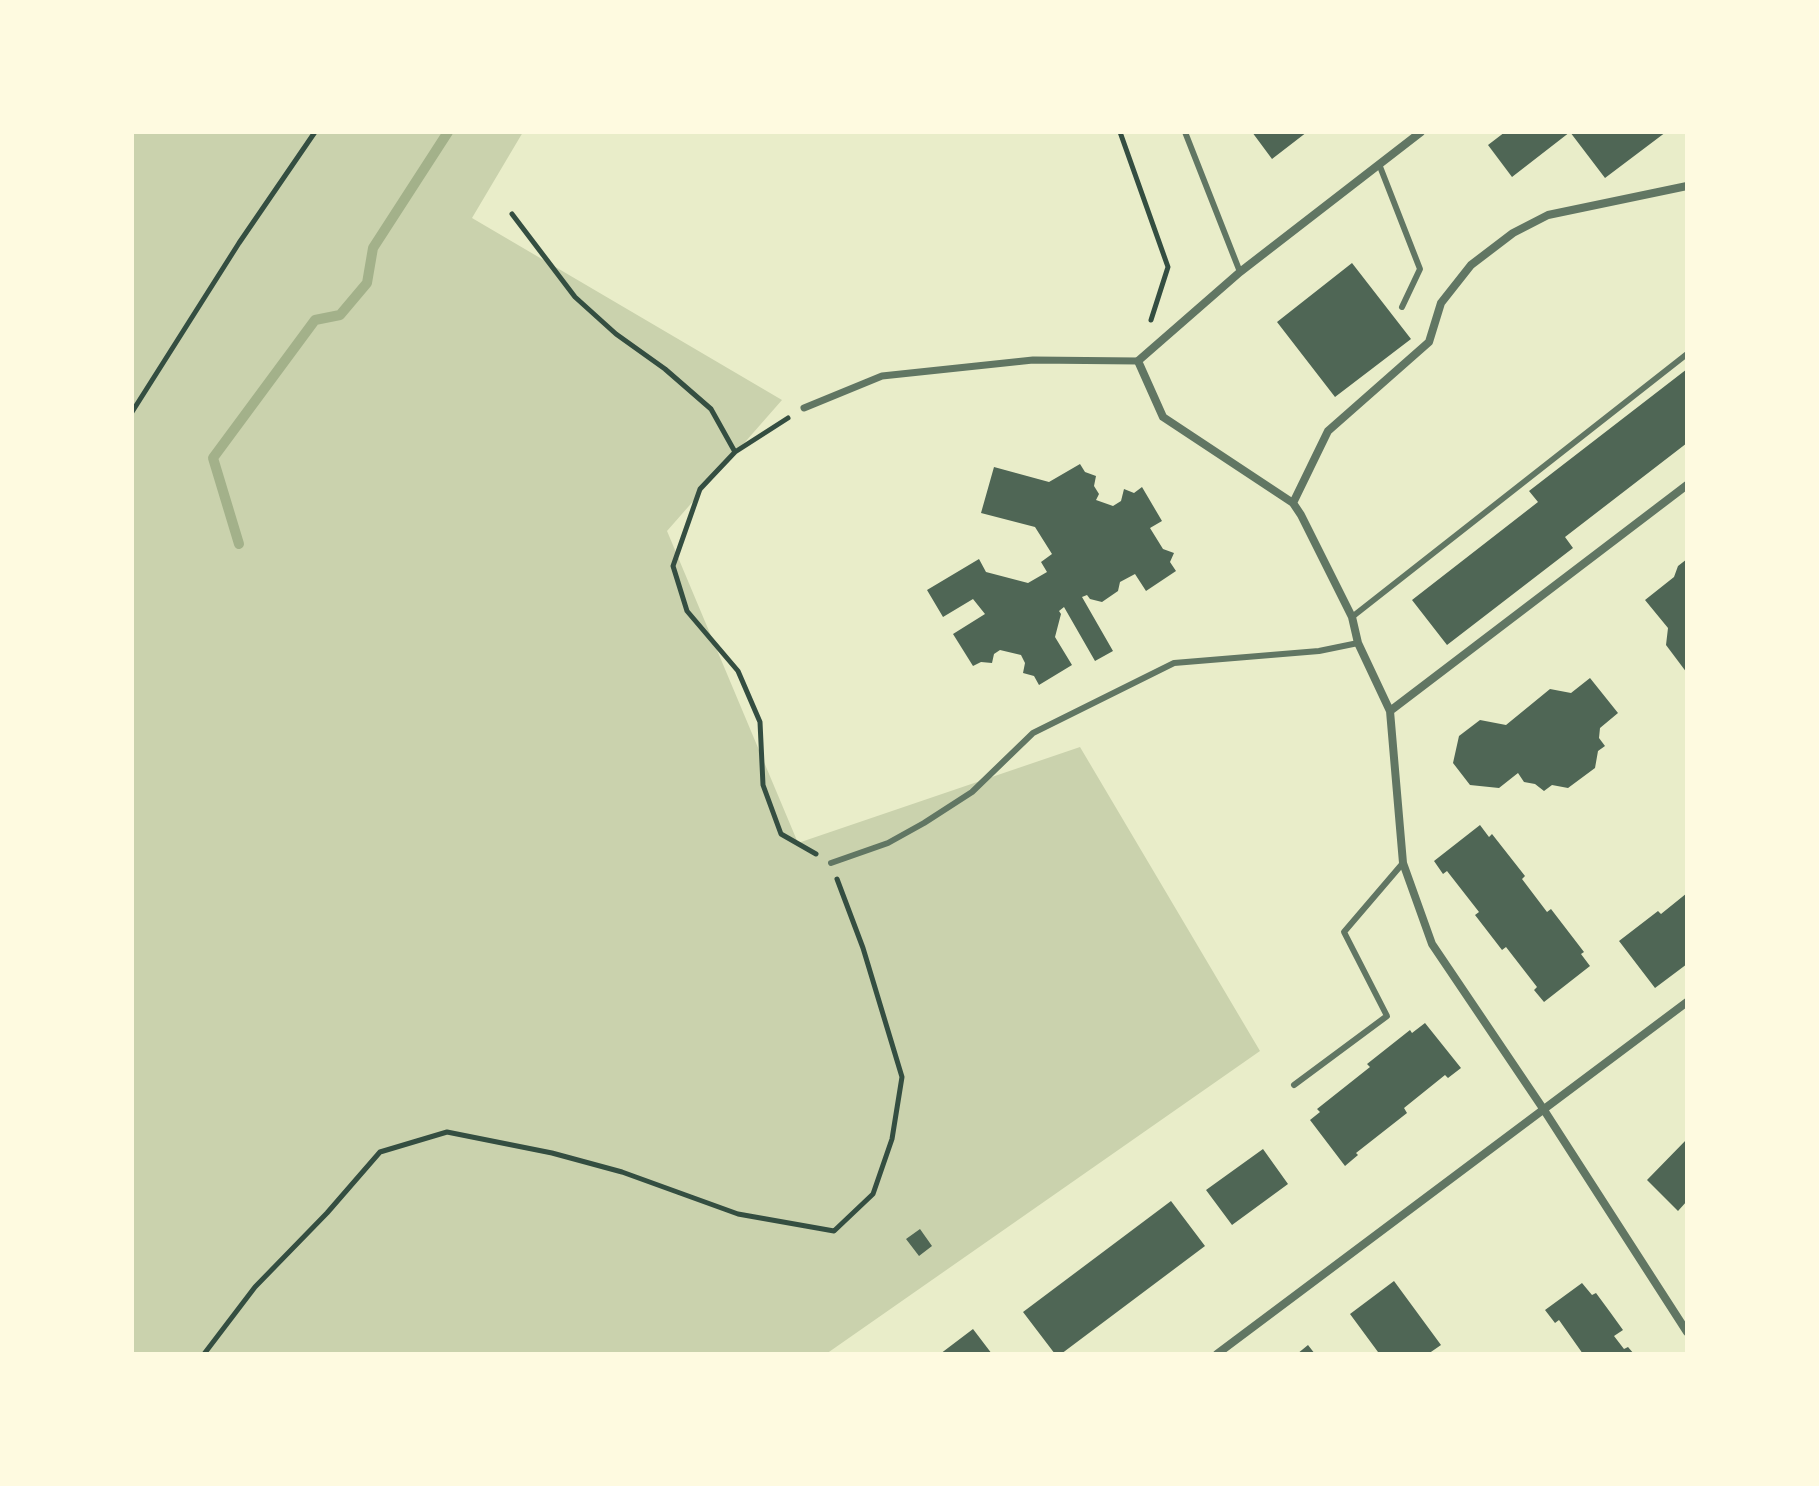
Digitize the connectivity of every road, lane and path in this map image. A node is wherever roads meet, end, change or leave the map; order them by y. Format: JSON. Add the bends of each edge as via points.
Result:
{"nodes":[{"id":1,"x":315,"y":132,"type":"edge"},
{"id":2,"x":1120,"y":132,"type":"edge"},
{"id":3,"x":1185,"y":132,"type":"edge"},
{"id":4,"x":1421,"y":132,"type":"edge"},
{"id":5,"x":1379,"y":164,"type":"junction"},
{"id":6,"x":1687,"y":186,"type":"edge"},
{"id":7,"x":512,"y":214,"type":"dead end"},
{"id":8,"x":1240,"y":272,"type":"junction"},
{"id":9,"x":1402,"y":307,"type":"dead end"},
{"id":10,"x":1687,"y":354,"type":"edge"},
{"id":11,"x":1138,"y":361,"type":"junction"},
{"id":12,"x":804,"y":408,"type":"joint"},
{"id":13,"x":132,"y":412,"type":"edge"},
{"id":14,"x":735,"y":452,"type":"junction"},
{"id":15,"x":1687,"y":485,"type":"edge"},
{"id":16,"x":1293,"y":503,"type":"junction"},
{"id":17,"x":1352,"y":617,"type":"junction"},
{"id":18,"x":1358,"y":643,"type":"junction"},
{"id":19,"x":1390,"y":711,"type":"junction"},
{"id":20,"x":831,"y":863,"type":"junction"},
{"id":21,"x":1403,"y":863,"type":"junction"},
{"id":22,"x":1687,"y":1002,"type":"edge"},
{"id":23,"x":1294,"y":1085,"type":"dead end"},
{"id":24,"x":1544,"y":1110,"type":"junction"},
{"id":25,"x":1687,"y":1332,"type":"edge"},
{"id":26,"x":204,"y":1354,"type":"edge"},
{"id":27,"x":1217,"y":1354,"type":"edge"}],
"edges":[{"from":1,"to":13,"type":"path"},
{"from":2,"to":11,"type":"path","via":[[1168,267]]},
{"from":3,"to":8,"type":"lane"},
{"from":4,"to":5,"type":"street"},
{"from":5,"to":8,"type":"street"},
{"from":5,"to":9,"type":"lane","via":[[1420,269]]},
{"from":6,"to":16,"type":"street","via":[[1548,215],[1471,265],[1441,303],[1429,342],[1328,431]]},
{"from":7,"to":14,"type":"path","via":[[575,297],[711,409]]},
{"from":8,"to":11,"type":"street"},
{"from":10,"to":17,"type":"lane"},
{"from":11,"to":12,"type":"street","via":[[1033,360],[882,376]]},
{"from":11,"to":16,"type":"street","via":[[1163,417]]},
{"from":12,"to":14,"type":"path"},
{"from":14,"to":20,"type":"path","via":[[700,489],[673,566],[687,611],[738,671],[760,722],[763,785],[781,834]]},
{"from":15,"to":19,"type":"street"},
{"from":16,"to":17,"type":"street"},
{"from":17,"to":18,"type":"street"},
{"from":18,"to":19,"type":"street"},
{"from":18,"to":20,"type":"lane","via":[[1174,663],[1033,733],[972,792],[924,823],[888,843]]},
{"from":19,"to":21,"type":"street"},
{"from":20,"to":26,"type":"path","via":[[902,1077],[892,1139],[873,1194],[834,1231],[738,1214],[622,1172],[447,1132],[380,1152],[255,1287]]},
{"from":21,"to":23,"type":"lane","via":[[1344,932],[1387,1016]]},
{"from":21,"to":24,"type":"street","via":[[1432,944]]},
{"from":22,"to":24,"type":"street"},
{"from":24,"to":25,"type":"street"},
{"from":24,"to":27,"type":"street"}]}
